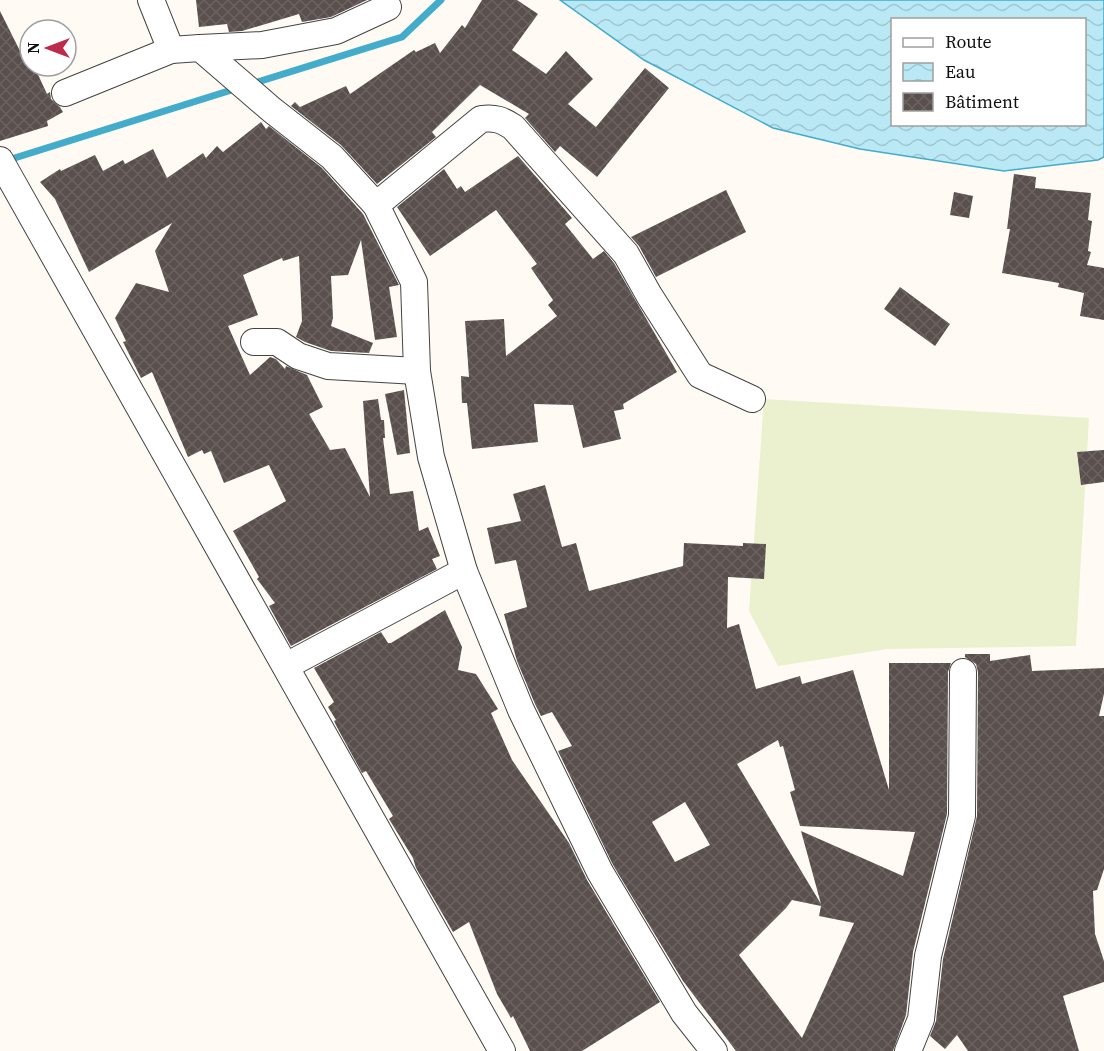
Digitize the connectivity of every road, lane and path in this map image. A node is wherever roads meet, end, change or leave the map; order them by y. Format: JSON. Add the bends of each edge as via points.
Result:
{"nodes":[{"id":1,"x":151,"y":0,"type":"edge"},
{"id":2,"x":388,"y":7,"type":"dead end"},
{"id":3,"x":171,"y":50,"type":"junction"},
{"id":4,"x":209,"y":54,"type":"junction"},
{"id":5,"x":65,"y":93,"type":"dead end"},
{"id":6,"x":0,"y":160,"type":"edge"},
{"id":7,"x":376,"y":205,"type":"junction"},
{"id":8,"x":254,"y":342,"type":"dead end"},
{"id":9,"x":417,"y":371,"type":"junction"},
{"id":10,"x":752,"y":399,"type":"dead end"},
{"id":11,"x":464,"y":571,"type":"junction"},
{"id":12,"x":286,"y":666,"type":"junction"},
{"id":13,"x":963,"y":672,"type":"dead end"},
{"id":14,"x":502,"y":1051,"type":"edge"},
{"id":15,"x":714,"y":1051,"type":"edge"},
{"id":16,"x":909,"y":1051,"type":"edge"}],
"edges":[{"from":1,"to":3,"type":"street"},
{"from":2,"to":4,"type":"street","via":[[336,31]]},
{"from":3,"to":4,"type":"street"},
{"from":3,"to":5,"type":"street"},
{"from":4,"to":7,"type":"street","via":[[332,157]]},
{"from":6,"to":12,"type":"street"},
{"from":7,"to":9,"type":"street","via":[[414,282]]},
{"from":7,"to":10,"type":"street","via":[[482,119],[502,120],[513,127],[626,254],[700,375]]},
{"from":8,"to":9,"type":"street","via":[[277,342],[298,356],[328,366]]},
{"from":9,"to":11,"type":"street","via":[[431,457]]},
{"from":11,"to":12,"type":"street"},
{"from":11,"to":15,"type":"street","via":[[521,710],[600,872],[684,1013]]},
{"from":12,"to":14,"type":"street"},
{"from":13,"to":16,"type":"street","via":[[963,816],[928,956],[921,1019]]}]}
